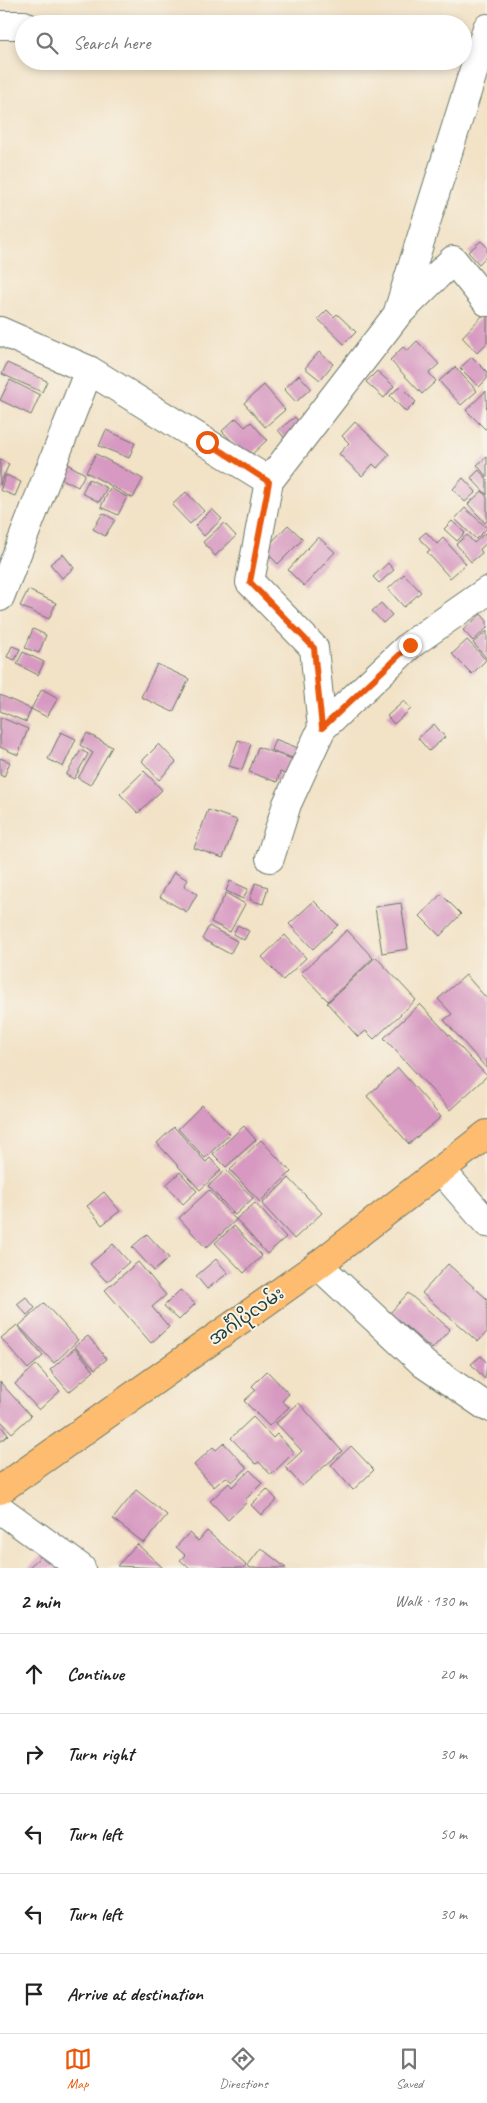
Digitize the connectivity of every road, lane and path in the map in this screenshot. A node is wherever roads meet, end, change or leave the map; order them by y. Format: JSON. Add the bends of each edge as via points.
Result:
{"nodes":[{"id":1,"x":0,"y":25,"type":"edge"},
{"id":2,"x":15,"y":25,"type":"edge"},
{"id":3,"x":481,"y":31,"type":"edge"},
{"id":4,"x":472,"y":61,"type":"edge"},
{"id":5,"x":469,"y":70,"type":"edge"},
{"id":6,"x":487,"y":302,"type":"edge"},
{"id":7,"x":397,"y":315,"type":"junction"},
{"id":8,"x":0,"y":330,"type":"edge"},
{"id":9,"x":89,"y":370,"type":"junction"},
{"id":10,"x":269,"y":482,"type":"junction"},
{"id":11,"x":487,"y":591,"type":"edge"},
{"id":12,"x":0,"y":597,"type":"edge"},
{"id":13,"x":322,"y":728,"type":"junction"},
{"id":14,"x":270,"y":858,"type":"dead end"},
{"id":15,"x":487,"y":1134,"type":"edge"},
{"id":16,"x":441,"y":1170,"type":"junction"},
{"id":17,"x":487,"y":1223,"type":"edge"},
{"id":18,"x":318,"y":1265,"type":"junction"},
{"id":19,"x":487,"y":1407,"type":"edge"},
{"id":20,"x":0,"y":1490,"type":"edge"},
{"id":21,"x":0,"y":1509,"type":"edge"},
{"id":22,"x":81,"y":1568,"type":"edge"}],
"edges":[{"from":1,"to":2,"type":"street"},
{"from":3,"to":4,"type":"street"},
{"from":5,"to":7,"type":"street"},
{"from":6,"to":7,"type":"street","via":[[453,260]]},
{"from":7,"to":10,"type":"street"},
{"from":8,"to":9,"type":"street"},
{"from":9,"to":10,"type":"street"},
{"from":9,"to":12,"type":"street"},
{"from":10,"to":13,"type":"street","via":[[250,582],[314,648]]},
{"from":11,"to":13,"type":"street","via":[[410,645]]},
{"from":13,"to":14,"type":"street","via":[[287,804]]},
{"from":15,"to":16,"type":"main road","name":"အင်္ဂါပိုလမ်း"},
{"from":16,"to":17,"type":"street"},
{"from":16,"to":18,"type":"main road","name":"အင်္ဂါပိုလမ်း"},
{"from":18,"to":19,"type":"street","via":[[424,1364]]},
{"from":18,"to":20,"type":"main road","name":"အင်္ဂါပိုလမ်း"},
{"from":21,"to":22,"type":"street"}]}
